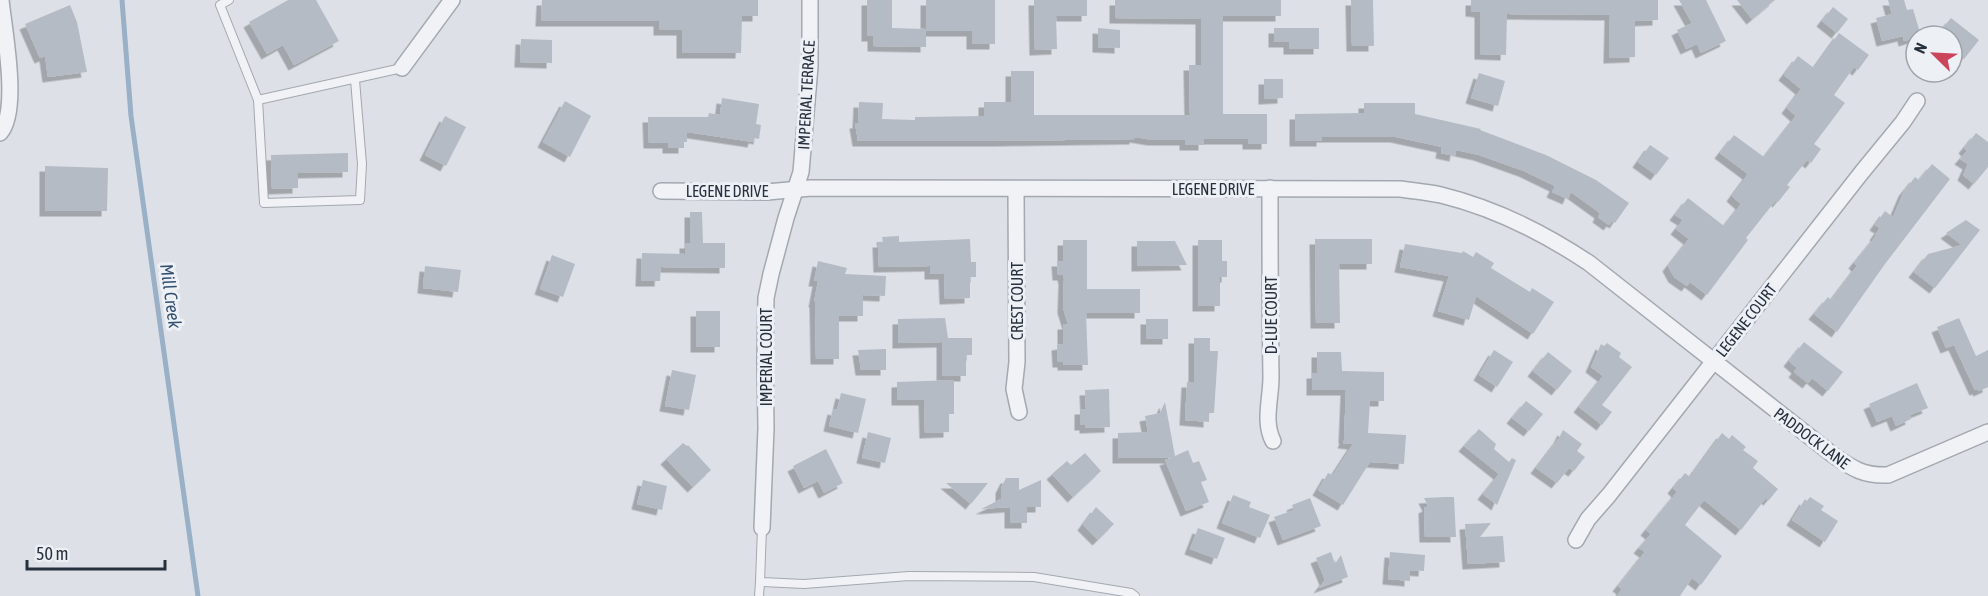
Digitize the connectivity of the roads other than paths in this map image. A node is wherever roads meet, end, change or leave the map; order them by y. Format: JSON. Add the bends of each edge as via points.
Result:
{"nodes":[{"id":1,"x":1,"y":0,"type":"edge"},
{"id":2,"x":230,"y":0,"type":"edge"},
{"id":3,"x":452,"y":0,"type":"edge"},
{"id":4,"x":810,"y":0,"type":"edge"},
{"id":5,"x":402,"y":68,"type":"joint"},
{"id":6,"x":355,"y":80,"type":"junction"},
{"id":7,"x":258,"y":100,"type":"junction"},
{"id":8,"x":1917,"y":101,"type":"dead end"},
{"id":9,"x":1,"y":130,"type":"edge"},
{"id":10,"x":795,"y":189,"type":"junction"},
{"id":11,"x":1270,"y":189,"type":"junction"},
{"id":12,"x":661,"y":190,"type":"dead end"},
{"id":13,"x":1016,"y":190,"type":"junction"},
{"id":14,"x":1714,"y":362,"type":"junction"},
{"id":15,"x":1019,"y":412,"type":"dead end"},
{"id":16,"x":1988,"y":432,"type":"edge"},
{"id":17,"x":1273,"y":441,"type":"dead end"},
{"id":18,"x":762,"y":528,"type":"joint"},
{"id":19,"x":1576,"y":540,"type":"dead end"},
{"id":20,"x":760,"y":582,"type":"junction"},
{"id":21,"x":759,"y":596,"type":"edge"},
{"id":22,"x":1135,"y":596,"type":"edge"}],
"edges":[{"from":1,"to":9,"type":"street","via":[[11,92],[10,114]]},
{"from":2,"to":7,"type":"lane","via":[[220,4]]},
{"from":3,"to":5,"type":"street"},
{"from":4,"to":10,"type":"street","name":"IMPERIAL TERRACE","via":[[808,89],[801,172]]},
{"from":5,"to":6,"type":"lane"},
{"from":6,"to":7,"type":"lane"},
{"from":6,"to":7,"type":"lane","via":[[362,164],[360,200],[264,203]]},
{"from":8,"to":14,"type":"street","name":"LEGENE COURT"},
{"from":10,"to":12,"type":"street","name":"LEGENE DRIVE"},
{"from":10,"to":13,"type":"street","name":"LEGENE DRIVE"},
{"from":10,"to":18,"type":"street","name":"IMPERIAL COURT","via":[[766,298]]},
{"from":11,"to":13,"type":"street","name":"LEGENE DRIVE"},
{"from":11,"to":14,"type":"street","name":"LEGENE DRIVE","via":[[1400,189],[1441,195],[1485,210],[1527,227],[1589,263]]},
{"from":11,"to":17,"type":"street","name":"D-LUE COURT","via":[[1268,422]]},
{"from":13,"to":15,"type":"street","name":"CREST COURT","via":[[1014,389]]},
{"from":14,"to":16,"type":"street","name":"PADDOCK LANE","via":[[1833,455],[1872,475],[1888,475]]},
{"from":14,"to":19,"type":"street","name":"LEGENE COURT","via":[[1588,519]]},
{"from":18,"to":20,"type":"lane"},
{"from":20,"to":21,"type":"lane"},
{"from":20,"to":22,"type":"lane","via":[[804,584],[909,576],[1034,577]]}]}
